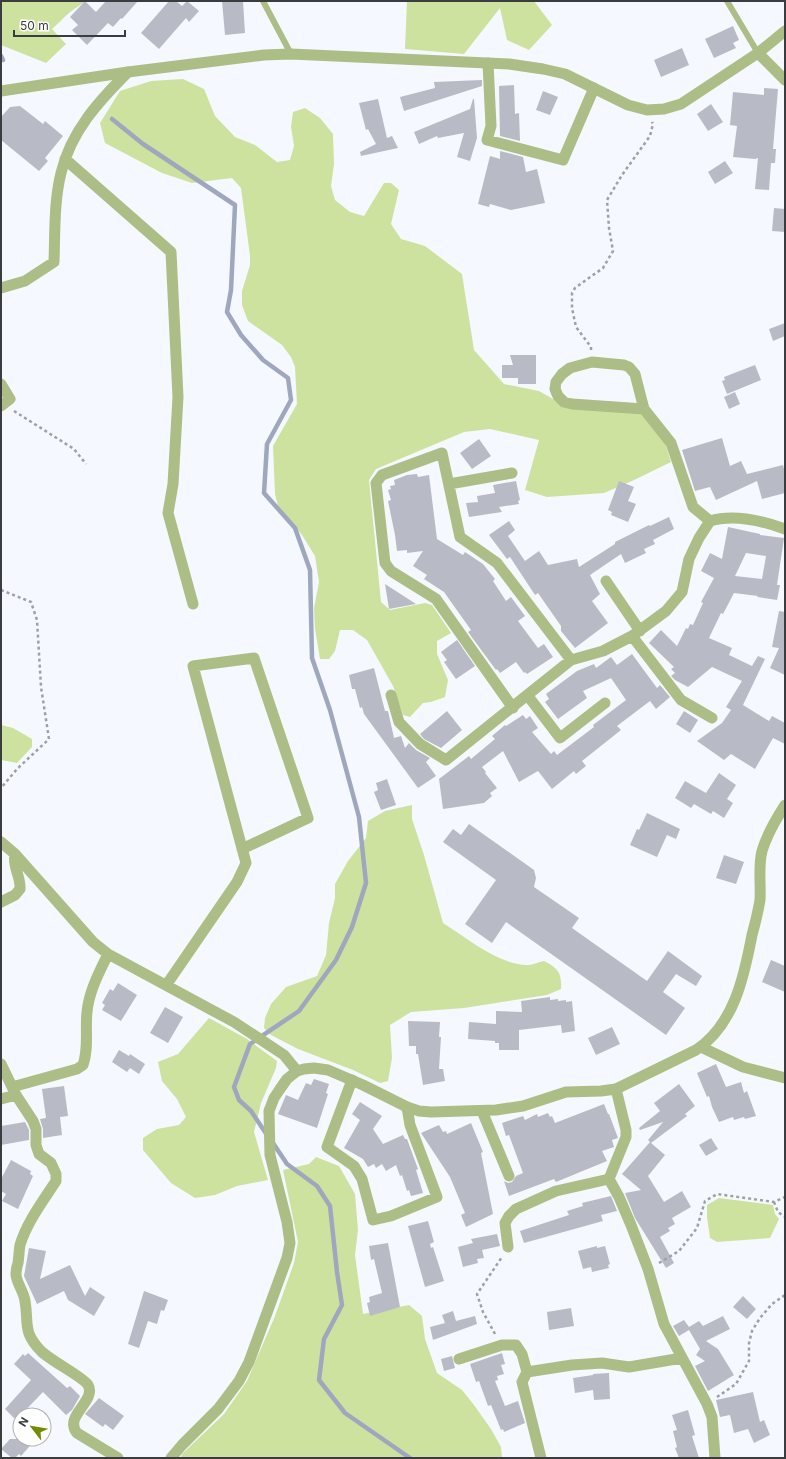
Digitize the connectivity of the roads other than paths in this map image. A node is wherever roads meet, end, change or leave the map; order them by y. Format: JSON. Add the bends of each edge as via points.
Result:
{"nodes":[{"id":1,"x":263,"y":1,"type":"edge"},
{"id":2,"x":727,"y":1,"type":"edge"},
{"id":3,"x":785,"y":31,"type":"edge"},
{"id":4,"x":758,"y":53,"type":"junction"},
{"id":5,"x":291,"y":54,"type":"junction"},
{"id":6,"x":488,"y":63,"type":"junction"},
{"id":7,"x":128,"y":72,"type":"junction"},
{"id":8,"x":785,"y":80,"type":"edge"},
{"id":9,"x":594,"y":88,"type":"junction"},
{"id":10,"x":1,"y":91,"type":"edge"},
{"id":11,"x":65,"y":159,"type":"junction"},
{"id":12,"x":1,"y":288,"type":"edge"},
{"id":13,"x":1,"y":384,"type":"edge"},
{"id":14,"x":5,"y":407,"type":"edge"},
{"id":15,"x":644,"y":408,"type":"junction"},
{"id":16,"x":512,"y":474,"type":"dead end"},
{"id":17,"x":449,"y":484,"type":"junction"},
{"id":18,"x":710,"y":521,"type":"junction"},
{"id":19,"x":785,"y":529,"type":"edge"},
{"id":20,"x":606,"y":581,"type":"dead end"},
{"id":21,"x":193,"y":604,"type":"dead end"},
{"id":22,"x":636,"y":634,"type":"junction"},
{"id":23,"x":571,"y":660,"type":"junction"},
{"id":24,"x":391,"y":696,"type":"dead end"},
{"id":25,"x":528,"y":696,"type":"junction"},
{"id":26,"x":605,"y":703,"type":"dead end"},
{"id":27,"x":513,"y":708,"type":"junction"},
{"id":28,"x":712,"y":718,"type":"dead end"},
{"id":29,"x":785,"y":805,"type":"edge"},
{"id":30,"x":1,"y":842,"type":"edge"},
{"id":31,"x":242,"y":849,"type":"junction"},
{"id":32,"x":15,"y":854,"type":"junction"},
{"id":33,"x":1,"y":902,"type":"edge"},
{"id":34,"x":108,"y":954,"type":"junction"},
{"id":35,"x":167,"y":984,"type":"junction"},
{"id":36,"x":701,"y":1047,"type":"junction"},
{"id":37,"x":1,"y":1064,"type":"edge"},
{"id":38,"x":297,"y":1071,"type":"junction"},
{"id":39,"x":785,"y":1078,"type":"edge"},
{"id":40,"x":352,"y":1080,"type":"junction"},
{"id":41,"x":616,"y":1089,"type":"junction"},
{"id":42,"x":14,"y":1091,"type":"junction"},
{"id":43,"x":1,"y":1099,"type":"edge"},
{"id":44,"x":407,"y":1107,"type":"junction"},
{"id":45,"x":482,"y":1111,"type":"junction"},
{"id":46,"x":509,"y":1176,"type":"dead end"},
{"id":47,"x":609,"y":1179,"type":"junction"},
{"id":48,"x":508,"y":1247,"type":"road end"},
{"id":49,"x":682,"y":1358,"type":"junction"},
{"id":50,"x":460,"y":1359,"type":"dead end"},
{"id":51,"x":528,"y":1372,"type":"junction"},
{"id":52,"x":118,"y":1458,"type":"edge"},
{"id":53,"x":171,"y":1458,"type":"edge"},
{"id":54,"x":541,"y":1458,"type":"edge"},
{"id":55,"x":715,"y":1458,"type":"edge"}],
"edges":[{"from":1,"to":5,"type":"lane"},
{"from":2,"to":4,"type":"lane"},
{"from":3,"to":4,"type":"street"},
{"from":4,"to":8,"type":"street"},
{"from":4,"to":9,"type":"street","via":[[681,104],[664,109],[647,110],[628,105]]},
{"from":5,"to":6,"type":"street"},
{"from":5,"to":7,"type":"street"},
{"from":6,"to":9,"type":"street","via":[[544,69],[565,74]]},
{"from":6,"to":9,"type":"street","via":[[491,126],[487,140],[564,160]]},
{"from":7,"to":10,"type":"street"},
{"from":7,"to":11,"type":"street","via":[[90,113]]},
{"from":11,"to":12,"type":"street","via":[[57,195],[54,262],[25,281]]},
{"from":11,"to":21,"type":"street","via":[[170,252],[178,397],[173,484],[168,513]]},
{"from":13,"to":14,"type":"street","via":[[10,399]]},
{"from":15,"to":15,"type":"street","via":[[635,374],[629,367],[592,362],[570,368],[556,382],[555,389],[564,402]]},
{"from":15,"to":18,"type":"street","via":[[671,443],[693,507]]},
{"from":16,"to":17,"type":"street"},
{"from":17,"to":23,"type":"street","via":[[460,537],[497,563]]},
{"from":17,"to":27,"type":"street","via":[[442,453],[382,475],[376,483],[385,563],[391,571],[436,599]]},
{"from":18,"to":19,"type":"street","via":[[730,517]]},
{"from":18,"to":22,"type":"street","via":[[690,559],[682,592],[666,611]]},
{"from":20,"to":22,"type":"street"},
{"from":22,"to":23,"type":"street","via":[[604,651]]},
{"from":22,"to":28,"type":"street","via":[[682,700]]},
{"from":23,"to":25,"type":"street"},
{"from":24,"to":27,"type":"street","via":[[399,722],[420,744],[446,760]]},
{"from":25,"to":26,"type":"street","via":[[560,738]]},
{"from":25,"to":27,"type":"street"},
{"from":29,"to":36,"type":"street","via":[[773,824],[762,852],[760,900],[746,967],[729,1012],[717,1031]]},
{"from":30,"to":32,"type":"street"},
{"from":31,"to":31,"type":"street","via":[[193,666],[254,658],[308,818]]},
{"from":31,"to":35,"type":"street","via":[[246,863],[237,882]]},
{"from":32,"to":33,"type":"street","via":[[13,862],[20,881],[20,889]]},
{"from":32,"to":34,"type":"street","via":[[93,942]]},
{"from":34,"to":35,"type":"street"},
{"from":34,"to":42,"type":"street","via":[[89,996],[86,1057],[83,1065]]},
{"from":35,"to":38,"type":"street","via":[[234,1022],[284,1055]]},
{"from":36,"to":39,"type":"street","via":[[743,1067]]},
{"from":36,"to":41,"type":"street"},
{"from":37,"to":42,"type":"street"},
{"from":38,"to":40,"type":"street","via":[[328,1070]]},
{"from":38,"to":53,"type":"street","via":[[287,1079],[274,1098],[269,1111],[270,1155],[290,1243],[287,1258],[251,1356],[239,1381],[218,1409]]},
{"from":40,"to":44,"type":"street"},
{"from":40,"to":44,"type":"street","via":[[327,1147],[354,1166],[362,1179],[373,1220],[391,1216],[437,1197],[410,1125]]},
{"from":41,"to":45,"type":"street","via":[[566,1092],[523,1106]]},
{"from":41,"to":47,"type":"street","via":[[626,1137]]},
{"from":42,"to":43,"type":"street"},
{"from":42,"to":52,"type":"street","via":[[33,1121],[39,1154],[51,1163],[56,1174],[56,1181],[26,1230],[20,1246],[16,1275],[25,1300],[27,1329],[30,1338],[41,1351],[87,1382],[89,1395],[73,1422],[73,1428]]},
{"from":44,"to":45,"type":"street","via":[[431,1112]]},
{"from":45,"to":46,"type":"street"},
{"from":47,"to":48,"type":"street","via":[[556,1190],[516,1209],[505,1223]]},
{"from":47,"to":49,"type":"street","via":[[631,1224],[648,1269],[664,1324]]},
{"from":49,"to":51,"type":"street","via":[[629,1368],[602,1363]]},
{"from":49,"to":55,"type":"street","via":[[712,1417]]},
{"from":50,"to":51,"type":"street","via":[[502,1345],[516,1345]]},
{"from":51,"to":54,"type":"street","via":[[522,1382]]}]}
